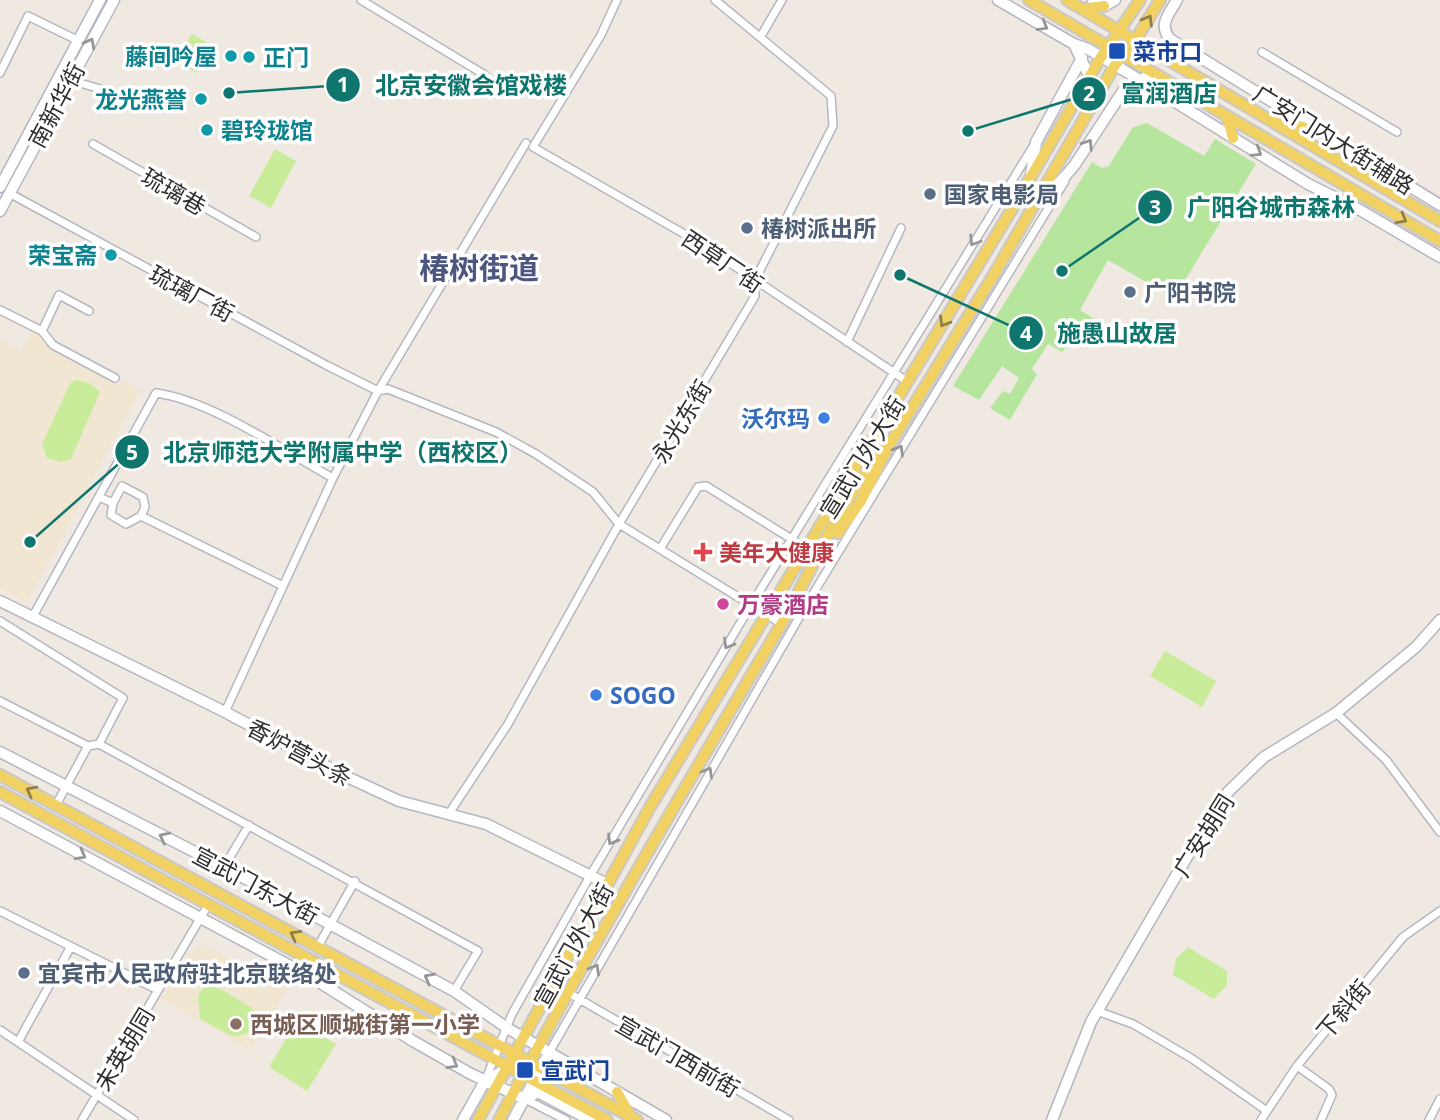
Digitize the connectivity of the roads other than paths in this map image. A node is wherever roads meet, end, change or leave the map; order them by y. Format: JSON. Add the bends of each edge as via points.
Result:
{"nodes":[{"id":1,"x":100,"y":0,"type":"edge"},
{"id":2,"x":114,"y":0,"type":"edge"},
{"id":3,"x":361,"y":0,"type":"edge"},
{"id":4,"x":617,"y":0,"type":"edge"},
{"id":5,"x":715,"y":0,"type":"edge"},
{"id":6,"x":782,"y":0,"type":"edge"},
{"id":7,"x":998,"y":0,"type":"edge"},
{"id":8,"x":1030,"y":0,"type":"edge"},
{"id":9,"x":1067,"y":0,"type":"edge"},
{"id":10,"x":1093,"y":0,"type":"edge"},
{"id":11,"x":1115,"y":0,"type":"edge"},
{"id":12,"x":1140,"y":0,"type":"edge"},
{"id":13,"x":1160,"y":0,"type":"edge"},
{"id":14,"x":1177,"y":0,"type":"edge"},
{"id":15,"x":1104,"y":6,"type":"junction"},
{"id":16,"x":1082,"y":9,"type":"junction"},
{"id":17,"x":1122,"y":31,"type":"junction"},
{"id":18,"x":761,"y":36,"type":"junction"},
{"id":19,"x":1136,"y":39,"type":"junction"},
{"id":20,"x":77,"y":40,"type":"junction"},
{"id":21,"x":1074,"y":44,"type":"junction"},
{"id":22,"x":1109,"y":47,"type":"junction"},
{"id":23,"x":1262,"y":52,"type":"dead end"},
{"id":24,"x":1124,"y":55,"type":"junction"},
{"id":25,"x":1101,"y":57,"type":"junction"},
{"id":26,"x":1082,"y":58,"type":"junction"},
{"id":27,"x":1115,"y":65,"type":"junction"},
{"id":28,"x":0,"y":72,"type":"edge"},
{"id":29,"x":1153,"y":72,"type":"junction"},
{"id":30,"x":485,"y":75,"type":"dead end"},
{"id":31,"x":1089,"y":76,"type":"junction"},
{"id":32,"x":70,"y":80,"type":"junction"},
{"id":33,"x":1136,"y":83,"type":"junction"},
{"id":34,"x":117,"y":94,"type":"dead end"},
{"id":35,"x":1259,"y":114,"type":"junction"},
{"id":36,"x":1227,"y":116,"type":"junction"},
{"id":37,"x":1320,"y":132,"type":"junction"},
{"id":38,"x":1396,"y":132,"type":"dead end"},
{"id":39,"x":1233,"y":138,"type":"junction"},
{"id":40,"x":1036,"y":142,"type":"junction"},
{"id":41,"x":93,"y":145,"type":"dead end"},
{"id":42,"x":530,"y":145,"type":"junction"},
{"id":43,"x":1074,"y":166,"type":"junction"},
{"id":44,"x":1030,"y":179,"type":"junction"},
{"id":45,"x":4,"y":190,"type":"edge"},
{"id":46,"x":1041,"y":193,"type":"junction"},
{"id":47,"x":1440,"y":205,"type":"edge"},
{"id":48,"x":0,"y":211,"type":"edge"},
{"id":49,"x":1440,"y":221,"type":"edge"},
{"id":50,"x":901,"y":228,"type":"dead end"},
{"id":51,"x":256,"y":237,"type":"dead end"},
{"id":52,"x":1440,"y":241,"type":"edge"},
{"id":53,"x":1440,"y":257,"type":"edge"},
{"id":54,"x":754,"y":282,"type":"junction"},
{"id":55,"x":0,"y":310,"type":"edge"},
{"id":56,"x":89,"y":311,"type":"dead end"},
{"id":57,"x":42,"y":331,"type":"junction"},
{"id":58,"x":847,"y":342,"type":"junction"},
{"id":59,"x":893,"y":372,"type":"junction"},
{"id":60,"x":115,"y":378,"type":"dead end"},
{"id":61,"x":908,"y":382,"type":"junction"},
{"id":62,"x":378,"y":391,"type":"junction"},
{"id":63,"x":333,"y":478,"type":"junction"},
{"id":64,"x":99,"y":497,"type":"junction"},
{"id":65,"x":113,"y":503,"type":"junction"},
{"id":66,"x":141,"y":516,"type":"junction"},
{"id":67,"x":619,"y":524,"type":"junction"},
{"id":68,"x":792,"y":539,"type":"junction"},
{"id":69,"x":806,"y":548,"type":"junction"},
{"id":70,"x":660,"y":549,"type":"junction"},
{"id":71,"x":283,"y":586,"type":"junction"},
{"id":72,"x":0,"y":601,"type":"edge"},
{"id":73,"x":751,"y":605,"type":"junction"},
{"id":74,"x":766,"y":615,"type":"junction"},
{"id":75,"x":32,"y":618,"type":"junction"},
{"id":76,"x":1440,"y":620,"type":"edge"},
{"id":77,"x":0,"y":621,"type":"edge"},
{"id":78,"x":782,"y":624,"type":"junction"},
{"id":79,"x":0,"y":701,"type":"edge"},
{"id":80,"x":225,"y":712,"type":"junction"},
{"id":81,"x":1336,"y":713,"type":"junction"},
{"id":82,"x":99,"y":744,"type":"junction"},
{"id":83,"x":88,"y":746,"type":"junction"},
{"id":84,"x":0,"y":752,"type":"edge"},
{"id":85,"x":0,"y":775,"type":"edge"},
{"id":86,"x":64,"y":787,"type":"junction"},
{"id":87,"x":0,"y":792,"type":"edge"},
{"id":88,"x":56,"y":805,"type":"junction"},
{"id":89,"x":0,"y":811,"type":"edge"},
{"id":90,"x":448,"y":814,"type":"junction"},
{"id":91,"x":249,"y":825,"type":"junction"},
{"id":92,"x":1440,"y":832,"type":"edge"},
{"id":93,"x":223,"y":867,"type":"junction"},
{"id":94,"x":590,"y":876,"type":"junction"},
{"id":95,"x":355,"y":881,"type":"junction"},
{"id":96,"x":607,"y":884,"type":"junction"},
{"id":97,"x":208,"y":905,"type":"junction"},
{"id":98,"x":0,"y":911,"type":"edge"},
{"id":99,"x":1440,"y":911,"type":"edge"},
{"id":100,"x":200,"y":920,"type":"junction"},
{"id":101,"x":331,"y":925,"type":"junction"},
{"id":102,"x":69,"y":948,"type":"junction"},
{"id":103,"x":317,"y":948,"type":"junction"},
{"id":104,"x":318,"y":964,"type":"junction"},
{"id":105,"x":311,"y":977,"type":"junction"},
{"id":106,"x":158,"y":990,"type":"junction"},
{"id":107,"x":454,"y":991,"type":"junction"},
{"id":108,"x":567,"y":992,"type":"junction"},
{"id":109,"x":578,"y":998,"type":"junction"},
{"id":110,"x":1097,"y":1012,"type":"junction"},
{"id":111,"x":507,"y":1028,"type":"junction"},
{"id":112,"x":0,"y":1030,"type":"edge"},
{"id":113,"x":522,"y":1036,"type":"junction"},
{"id":114,"x":18,"y":1042,"type":"junction"},
{"id":115,"x":538,"y":1044,"type":"junction"},
{"id":116,"x":550,"y":1051,"type":"junction"},
{"id":117,"x":514,"y":1052,"type":"junction"},
{"id":118,"x":530,"y":1061,"type":"junction"},
{"id":119,"x":1297,"y":1066,"type":"junction"},
{"id":120,"x":506,"y":1068,"type":"junction"},
{"id":121,"x":541,"y":1068,"type":"junction"},
{"id":122,"x":524,"y":1074,"type":"junction"},
{"id":123,"x":535,"y":1080,"type":"junction"},
{"id":124,"x":485,"y":1081,"type":"junction"},
{"id":125,"x":496,"y":1087,"type":"junction"},
{"id":126,"x":538,"y":1092,"type":"junction"},
{"id":127,"x":617,"y":1092,"type":"junction"},
{"id":128,"x":513,"y":1094,"type":"junction"},
{"id":129,"x":96,"y":1097,"type":"junction"},
{"id":130,"x":525,"y":1099,"type":"junction"},
{"id":131,"x":1440,"y":1099,"type":"edge"},
{"id":132,"x":773,"y":1111,"type":"junction"},
{"id":133,"x":1268,"y":1111,"type":"junction"},
{"id":134,"x":634,"y":1118,"type":"edge"},
{"id":135,"x":82,"y":1120,"type":"edge"},
{"id":136,"x":134,"y":1120,"type":"edge"},
{"id":137,"x":463,"y":1120,"type":"edge"},
{"id":138,"x":478,"y":1120,"type":"edge"},
{"id":139,"x":499,"y":1120,"type":"edge"},
{"id":140,"x":513,"y":1120,"type":"edge"},
{"id":141,"x":566,"y":1120,"type":"edge"},
{"id":142,"x":590,"y":1120,"type":"edge"},
{"id":143,"x":607,"y":1120,"type":"edge"},
{"id":144,"x":666,"y":1120,"type":"edge"},
{"id":145,"x":767,"y":1120,"type":"edge"},
{"id":146,"x":789,"y":1120,"type":"edge"},
{"id":147,"x":1052,"y":1120,"type":"edge"},
{"id":148,"x":1261,"y":1120,"type":"edge"},
{"id":149,"x":1321,"y":1120,"type":"edge"},
{"id":150,"x":1429,"y":1120,"type":"edge"}],
"edges":[{"from":1,"to":20,"type":"street","name":"南新华街"},
{"from":32,"to":2,"type":"street","name":"南新华街","one_way":true},
{"from":3,"to":30,"type":"street"},
{"from":4,"to":42,"type":"street","via":[[601,35]]},
{"from":5,"to":18,"type":"street","name":"永光东街"},
{"from":6,"to":18,"type":"street"},
{"from":7,"to":21,"type":"street","name":"广安门内大街辅路","one_way":true},
{"from":8,"to":22,"type":"main road"},
{"from":9,"to":16,"type":"main road"},
{"from":10,"to":15,"type":"street"},
{"from":11,"to":15,"type":"street"},
{"from":12,"to":17,"type":"main road","name":"宣武门外大街"},
{"from":19,"to":13,"type":"main road","name":"宣武门外大街","one_way":true},
{"from":14,"to":37,"type":"street","name":"广安门内大街辅路","via":[[1164,24],[1170,39]]},
{"from":15,"to":16,"type":"main road"},
{"from":16,"to":17,"type":"main road"},
{"from":17,"to":19,"type":"main road"},
{"from":17,"to":22,"type":"main road","name":"宣武门外大街"},
{"from":18,"to":54,"type":"street","name":"永光东街","via":[[831,96],[833,126]]},
{"from":19,"to":24,"type":"main road","name":"宣武门外大街"},
{"from":19,"to":35,"type":"main road"},
{"from":20,"to":28,"type":"street","via":[[28,16]]},
{"from":20,"to":45,"type":"street","name":"南新华街"},
{"from":21,"to":25,"type":"street","name":"广安门内大街辅路"},
{"from":21,"to":26,"type":"street"},
{"from":22,"to":24,"type":"main road"},
{"from":22,"to":25,"type":"main road","name":"宣武门外大街"},
{"from":23,"to":38,"type":"street"},
{"from":24,"to":27,"type":"main road","name":"宣武门外大街"},
{"from":24,"to":29,"type":"main road"},
{"from":25,"to":27,"type":"street","name":"广安门内大街辅路"},
{"from":25,"to":31,"type":"main road","name":"宣武门外大街"},
{"from":26,"to":31,"type":"street"},
{"from":26,"to":40,"type":"street"},
{"from":27,"to":33,"type":"street","name":"广安门内大街辅路"},
{"from":27,"to":46,"type":"main road","name":"宣武门外大街"},
{"from":29,"to":33,"type":"street"},
{"from":29,"to":36,"type":"main road"},
{"from":31,"to":44,"type":"main road","name":"宣武门外大街"},
{"from":32,"to":34,"type":"street"},
{"from":32,"to":45,"type":"street","name":"南新华街"},
{"from":33,"to":39,"type":"street","name":"广安门内大街辅路","via":[[1152,87]]},
{"from":43,"to":33,"type":"street","one_way":true,"via":[[1123,91]]},
{"from":35,"to":37,"type":"main road"},
{"from":35,"to":49,"type":"main road"},
{"from":36,"to":39,"type":"main road"},
{"from":36,"to":52,"type":"main road","one_way":true},
{"from":37,"to":47,"type":"street","name":"广安门内大街辅路"},
{"from":39,"to":53,"type":"street","name":"广安门内大街辅路","one_way":true},
{"from":40,"to":44,"type":"street"},
{"from":40,"to":59,"type":"street","one_way":true},
{"from":41,"to":51,"type":"street","name":"琉璃巷"},
{"from":42,"to":54,"type":"street","name":"西草厂街","via":[[699,243]]},
{"from":42,"to":62,"type":"street"},
{"from":43,"to":46,"type":"street"},
{"from":109,"to":43,"type":"street","one_way":true,"via":[[835,556]]},
{"from":44,"to":61,"type":"main road","name":"宣武门外大街","one_way":true},
{"from":45,"to":48,"type":"street","name":"南新华街"},
{"from":45,"to":62,"type":"street","name":"琉璃厂街"},
{"from":46,"to":78,"type":"main road","name":"宣武门外大街","via":[[888,447],[849,501]]},
{"from":50,"to":58,"type":"street"},
{"from":54,"to":58,"type":"street","name":"西草厂街"},
{"from":54,"to":67,"type":"street","name":"永光东街","via":[[755,296]]},
{"from":55,"to":57,"type":"street"},
{"from":56,"to":57,"type":"street","via":[[59,295]]},
{"from":57,"to":60,"type":"street","via":[[53,345]]},
{"from":58,"to":59,"type":"street","name":"西草厂街"},
{"from":59,"to":61,"type":"street","name":"西草厂街"},
{"from":59,"to":68,"type":"street"},
{"from":61,"to":69,"type":"main road","name":"宣武门外大街"},
{"from":62,"to":63,"type":"street"},
{"from":62,"to":67,"type":"street","name":"琉璃厂街","via":[[388,389],[506,437],[593,492]]},
{"from":63,"to":64,"type":"street","via":[[177,396],[156,393]]},
{"from":63,"to":71,"type":"street"},
{"from":64,"to":65,"type":"street"},
{"from":64,"to":75,"type":"street"},
{"from":65,"to":66,"type":"street","via":[[111,515],[126,524]]},
{"from":65,"to":66,"type":"street","via":[[122,486],[129,488],[143,497]]},
{"from":66,"to":71,"type":"street"},
{"from":67,"to":70,"type":"street","name":"琉璃厂街"},
{"from":67,"to":90,"type":"street","name":"永光东街","via":[[508,724]]},
{"from":68,"to":69,"type":"street"},
{"from":68,"to":70,"type":"street","via":[[706,486],[698,487],[690,497]]},
{"from":68,"to":73,"type":"street"},
{"from":69,"to":74,"type":"main road","name":"宣武门外大街"},
{"from":70,"to":73,"type":"street","name":"琉璃厂街"},
{"from":71,"to":80,"type":"street"},
{"from":72,"to":75,"type":"street","name":"香炉营头条"},
{"from":73,"to":74,"type":"street","name":"琉璃厂街"},
{"from":73,"to":94,"type":"street","one_way":true},
{"from":74,"to":78,"type":"street","name":"琉璃厂街"},
{"from":74,"to":96,"type":"main road","name":"宣武门外大街"},
{"from":75,"to":80,"type":"street","name":"香炉营头条"},
{"from":76,"to":81,"type":"street","name":"广安胡同","via":[[1416,647]]},
{"from":77,"to":82,"type":"street","via":[[123,698]]},
{"from":78,"to":108,"type":"main road","name":"宣武门外大街"},
{"from":79,"to":83,"type":"street"},
{"from":80,"to":90,"type":"street","name":"香炉营头条","via":[[377,791]]},
{"from":81,"to":92,"type":"street","via":[[1386,760]]},
{"from":81,"to":110,"type":"street","name":"广安胡同","via":[[1264,757],[1228,792]]},
{"from":82,"to":83,"type":"street"},
{"from":82,"to":91,"type":"street"},
{"from":83,"to":86,"type":"street"},
{"from":84,"to":86,"type":"street","name":"宣武门东大街"},
{"from":88,"to":85,"type":"main road","name":"宣武门东大街","one_way":true},
{"from":86,"to":88,"type":"street"},
{"from":93,"to":86,"type":"street","name":"宣武门东大街","one_way":true},
{"from":87,"to":97,"type":"main road","name":"宣武门东大街"},
{"from":103,"to":88,"type":"main road","name":"宣武门东大街","one_way":true},
{"from":89,"to":100,"type":"street","one_way":true},
{"from":90,"to":94,"type":"street","name":"香炉营头条","via":[[486,824]]},
{"from":91,"to":93,"type":"street"},
{"from":91,"to":95,"type":"street"},
{"from":93,"to":101,"type":"street","name":"宣武门东大街"},
{"from":94,"to":96,"type":"street","name":"香炉营头条"},
{"from":94,"to":111,"type":"street"},
{"from":95,"to":101,"type":"street"},
{"from":95,"to":107,"type":"street","via":[[478,951]]},
{"from":96,"to":113,"type":"main road","name":"宣武门外大街"},
{"from":97,"to":100,"type":"street","name":"未英胡同"},
{"from":97,"to":104,"type":"main road","name":"宣武门东大街"},
{"from":98,"to":102,"type":"street"},
{"from":99,"to":119,"type":"street","name":"下斜街","via":[[1403,937]]},
{"from":100,"to":105,"type":"street"},
{"from":100,"to":106,"type":"street","name":"未英胡同"},
{"from":101,"to":103,"type":"street"},
{"from":107,"to":101,"type":"street","name":"宣武门东大街","one_way":true},
{"from":102,"to":106,"type":"street","via":[[89,953]]},
{"from":102,"to":114,"type":"street"},
{"from":103,"to":117,"type":"main road","name":"宣武门东大街"},
{"from":104,"to":105,"type":"main road"},
{"from":104,"to":120,"type":"main road","name":"宣武门东大街"},
{"from":105,"to":124,"type":"street","one_way":true},
{"from":106,"to":129,"type":"street","name":"未英胡同"},
{"from":107,"to":111,"type":"street","name":"宣武门东大街"},
{"from":108,"to":109,"type":"street","name":"宣武门西前街"},
{"from":108,"to":115,"type":"main road","name":"宣武门外大街"},
{"from":109,"to":116,"type":"street"},
{"from":109,"to":132,"type":"street","name":"宣武门西前街"},
{"from":110,"to":133,"type":"street","via":[[1133,1024]]},
{"from":110,"to":147,"type":"street","name":"广安胡同"},
{"from":111,"to":113,"type":"street","name":"宣武门东大街"},
{"from":111,"to":124,"type":"street"},
{"from":112,"to":114,"type":"street"},
{"from":113,"to":115,"type":"street","name":"宣武门东大街"},
{"from":113,"to":117,"type":"main road","name":"宣武门外大街"},
{"from":114,"to":129,"type":"street"},
{"from":115,"to":116,"type":"street","name":"宣武门东大街"},
{"from":115,"to":118,"type":"main road","name":"宣武门外大街"},
{"from":116,"to":121,"type":"street"},
{"from":116,"to":127,"type":"street","name":"宣武门东大街"},
{"from":117,"to":118,"type":"main road","name":"宣武门东大街"},
{"from":117,"to":120,"type":"main road","name":"宣武门外大街"},
{"from":118,"to":121,"type":"main road","name":"宣武门东大街"},
{"from":118,"to":122,"type":"main road","name":"宣武门外大街"},
{"from":119,"to":133,"type":"street","name":"下斜街"},
{"from":119,"to":149,"type":"street","via":[[1329,1089],[1332,1096]]},
{"from":120,"to":122,"type":"main road","name":"宣武门东大街"},
{"from":120,"to":124,"type":"street"},
{"from":120,"to":125,"type":"main road","name":"宣武门外大街"},
{"from":121,"to":123,"type":"street"},
{"from":121,"to":134,"type":"main road","name":"宣武门东大街"},
{"from":122,"to":123,"type":"main road","name":"宣武门东大街"},
{"from":122,"to":128,"type":"main road","name":"宣武门外大街"},
{"from":123,"to":126,"type":"street"},
{"from":123,"to":130,"type":"street"},
{"from":123,"to":143,"type":"main road","name":"宣武门东大街"},
{"from":124,"to":125,"type":"street"},
{"from":124,"to":137,"type":"street"},
{"from":125,"to":128,"type":"street"},
{"from":125,"to":138,"type":"main road","name":"宣武门外大街"},
{"from":126,"to":130,"type":"street"},
{"from":126,"to":142,"type":"street"},
{"from":127,"to":134,"type":"main road"},
{"from":127,"to":144,"type":"street","name":"宣武门东大街"},
{"from":128,"to":130,"type":"street"},
{"from":128,"to":139,"type":"main road","name":"宣武门外大街"},
{"from":129,"to":135,"type":"street","name":"未英胡同"},
{"from":129,"to":136,"type":"street"},
{"from":130,"to":140,"type":"street"},
{"from":130,"to":141,"type":"street"},
{"from":131,"to":150,"type":"street"},
{"from":132,"to":145,"type":"street"},
{"from":132,"to":146,"type":"street","name":"宣武门西前街"},
{"from":133,"to":148,"type":"street","name":"下斜街"}]}
